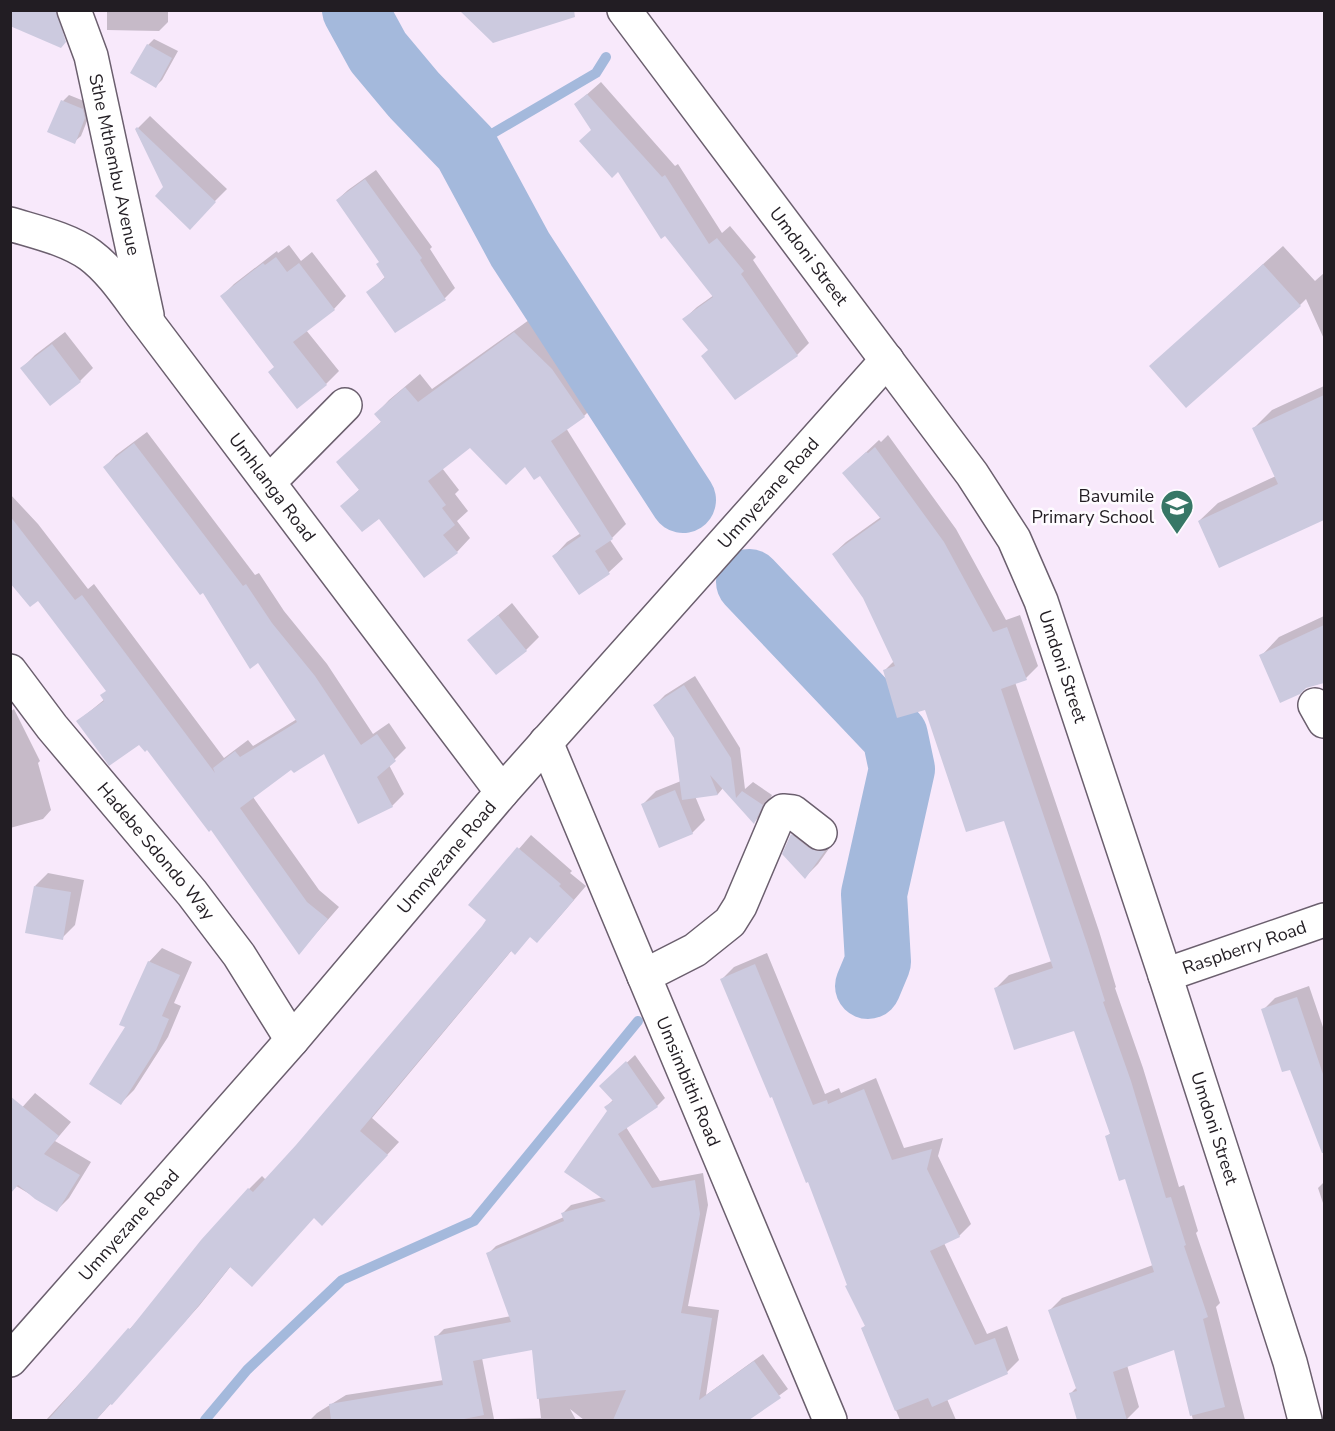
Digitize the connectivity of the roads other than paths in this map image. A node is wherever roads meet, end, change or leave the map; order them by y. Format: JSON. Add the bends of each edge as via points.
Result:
{"nodes":[{"id":1,"x":74,"y":10,"type":"edge"},
{"id":2,"x":624,"y":10,"type":"edge"},
{"id":3,"x":10,"y":224,"type":"edge"},
{"id":4,"x":148,"y":322,"type":"junction"},
{"id":5,"x":887,"y":360,"type":"junction"},
{"id":6,"x":345,"y":405,"type":"dead end"},
{"id":7,"x":269,"y":482,"type":"junction"},
{"id":8,"x":10,"y":671,"type":"edge"},
{"id":9,"x":546,"y":742,"type":"junction"},
{"id":10,"x":502,"y":792,"type":"junction"},
{"id":11,"x":820,"y":833,"type":"dead end"},
{"id":12,"x":1324,"y":920,"type":"edge"},
{"id":13,"x":1165,"y":975,"type":"junction"},
{"id":14,"x":644,"y":976,"type":"junction"},
{"id":15,"x":292,"y":1040,"type":"junction"},
{"id":16,"x":10,"y":1360,"type":"edge"},
{"id":17,"x":1299,"y":1417,"type":"edge"},
{"id":18,"x":830,"y":1420,"type":"edge"}],
"edges":[{"from":1,"to":4,"type":"street","name":"Sthe Mthembu Avenue","via":[[91,56]]},
{"from":2,"to":5,"type":"street","name":"Umdoni Street"},
{"from":3,"to":4,"type":"street","name":"Umhlanga Road","via":[[89,254],[107,270]]},
{"from":4,"to":7,"type":"street","name":"Umhlanga Road"},
{"from":5,"to":9,"type":"street","name":"Umnyezane Road"},
{"from":5,"to":13,"type":"street","name":"Umdoni Street","via":[[972,474],[1014,539],[1041,601]]},
{"from":6,"to":7,"type":"street"},
{"from":7,"to":10,"type":"street","name":"Umhlanga Road"},
{"from":8,"to":15,"type":"street","name":"Hadebe Sdondo Way","via":[[52,727],[192,893],[239,955]]},
{"from":9,"to":10,"type":"street","name":"Umnyezane Road"},
{"from":9,"to":14,"type":"street","name":"Umsimbithi Road"},
{"from":10,"to":15,"type":"street","name":"Umnyezane Road"},
{"from":11,"to":14,"type":"street","via":[[793,812],[779,814],[730,922],[695,950]]},
{"from":12,"to":13,"type":"street","name":"Raspberry Road"},
{"from":13,"to":17,"type":"street","name":"Umdoni Street","via":[[1290,1362]]},
{"from":14,"to":18,"type":"street","name":"Umsimbithi Road"},
{"from":15,"to":16,"type":"street","name":"Umnyezane Road"}]}
